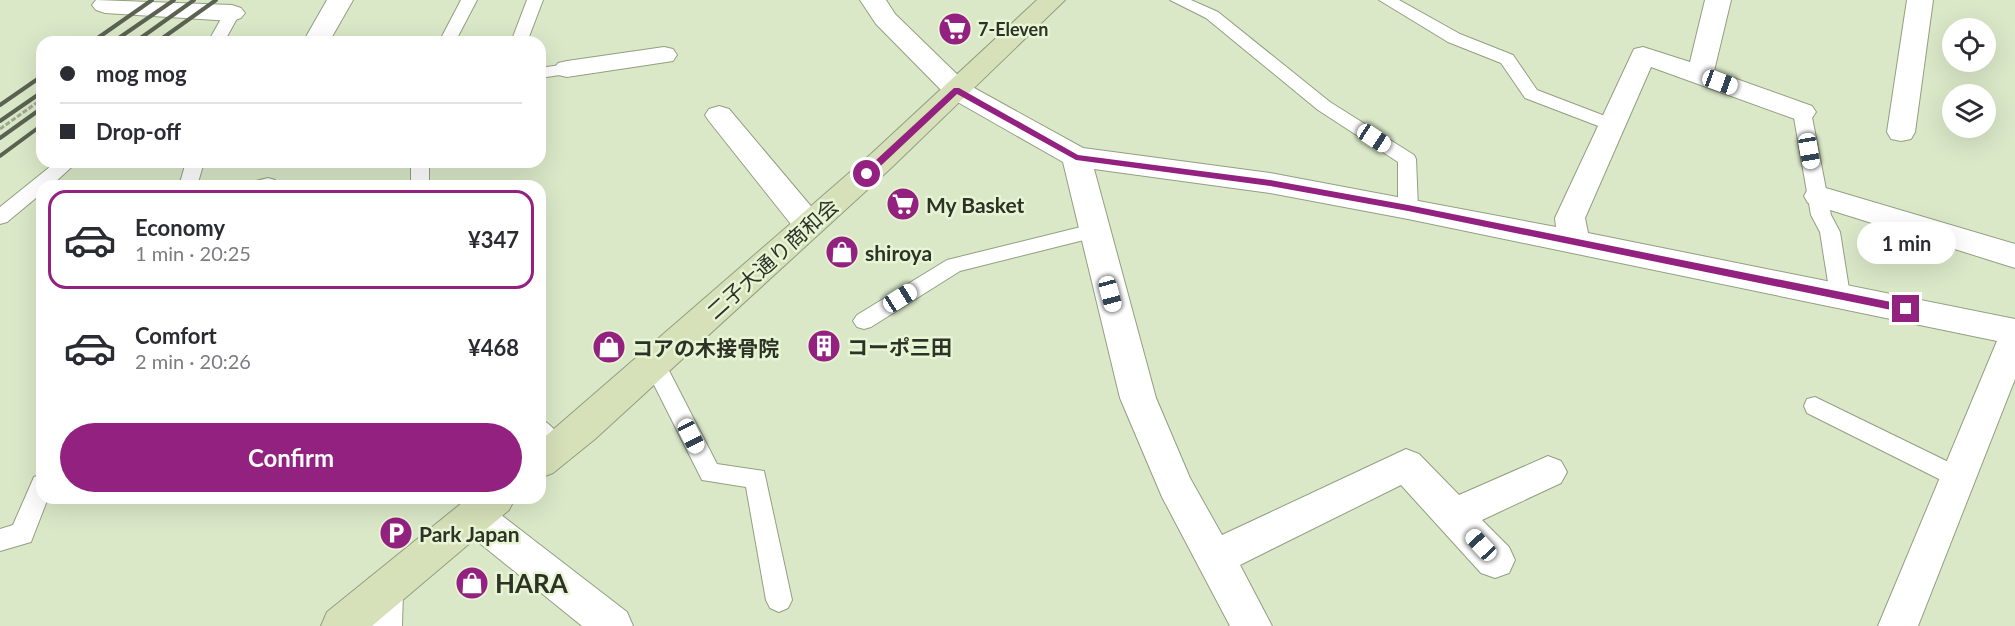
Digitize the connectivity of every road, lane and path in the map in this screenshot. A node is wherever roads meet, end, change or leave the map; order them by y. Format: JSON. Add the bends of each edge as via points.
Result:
{"nodes":[{"id":1,"x":110,"y":0,"type":"edge"},
{"id":2,"x":340,"y":0,"type":"edge"},
{"id":3,"x":469,"y":0,"type":"edge"},
{"id":4,"x":535,"y":0,"type":"edge"},
{"id":5,"x":873,"y":0,"type":"edge"},
{"id":6,"x":1052,"y":0,"type":"edge"},
{"id":7,"x":1179,"y":0,"type":"edge"},
{"id":8,"x":1387,"y":0,"type":"edge"},
{"id":9,"x":1718,"y":0,"type":"edge"},
{"id":10,"x":1920,"y":0,"type":"edge"},
{"id":11,"x":232,"y":13,"type":"joint"},
{"id":12,"x":219,"y":36,"type":"edge"},
{"id":13,"x":319,"y":36,"type":"edge"},
{"id":14,"x":450,"y":36,"type":"edge"},
{"id":15,"x":521,"y":36,"type":"edge"},
{"id":16,"x":664,"y":55,"type":"dead end"},
{"id":17,"x":567,"y":69,"type":"joint"},
{"id":18,"x":546,"y":72,"type":"edge"},
{"id":19,"x":1700,"y":75,"type":"junction"},
{"id":20,"x":957,"y":90,"type":"junction"},
{"id":21,"x":36,"y":103,"type":"edge"},
{"id":22,"x":1802,"y":112,"type":"joint"},
{"id":23,"x":719,"y":115,"type":"dead end"},
{"id":24,"x":1612,"y":125,"type":"junction"},
{"id":25,"x":0,"y":129,"type":"edge"},
{"id":26,"x":1900,"y":132,"type":"dead end"},
{"id":27,"x":1076,"y":157,"type":"junction"},
{"id":28,"x":61,"y":168,"type":"edge"},
{"id":29,"x":46,"y":180,"type":"edge"},
{"id":30,"x":36,"y":188,"type":"edge"},
{"id":31,"x":1819,"y":196,"type":"junction"},
{"id":32,"x":1408,"y":208,"type":"junction"},
{"id":33,"x":0,"y":217,"type":"edge"},
{"id":34,"x":809,"y":225,"type":"junction"},
{"id":35,"x":1093,"y":231,"type":"junction"},
{"id":36,"x":1574,"y":241,"type":"junction"},
{"id":37,"x":2015,"y":256,"type":"edge"},
{"id":38,"x":1840,"y":295,"type":"junction"},
{"id":39,"x":864,"y":321,"type":"dead end"},
{"id":40,"x":2015,"y":332,"type":"edge"},
{"id":41,"x":2015,"y":343,"type":"edge"},
{"id":42,"x":654,"y":363,"type":"junction"},
{"id":43,"x":1815,"y":406,"type":"dead end"},
{"id":44,"x":546,"y":445,"type":"edge"},
{"id":45,"x":1548,"y":472,"type":"dead end"},
{"id":46,"x":1959,"y":478,"type":"junction"},
{"id":47,"x":36,"y":499,"type":"edge"},
{"id":48,"x":485,"y":507,"type":"edge"},
{"id":49,"x":1454,"y":515,"type":"junction"},
{"id":50,"x":0,"y":540,"type":"edge"},
{"id":51,"x":1214,"y":558,"type":"junction"},
{"id":52,"x":1495,"y":560,"type":"dead end"},
{"id":53,"x":778,"y":600,"type":"dead end"},
{"id":54,"x":383,"y":608,"type":"edge"},
{"id":55,"x":1905,"y":623,"type":"edge"},
{"id":56,"x":340,"y":626,"type":"edge"},
{"id":57,"x":613,"y":626,"type":"edge"},
{"id":58,"x":1252,"y":626,"type":"edge"}],
"edges":[{"from":1,"to":11,"type":"street","via":[[105,5]]},
{"from":2,"to":13,"type":"street"},
{"from":3,"to":14,"type":"lane"},
{"from":4,"to":15,"type":"lane"},
{"from":5,"to":20,"type":"street","via":[[885,19]]},
{"from":6,"to":20,"type":"street","name":"二子大通り商和会"},
{"from":7,"to":32,"type":"lane","via":[[1212,15],[1324,106],[1407,159]]},
{"from":8,"to":24,"type":"lane","via":[[1454,38],[1507,59],[1531,94]]},
{"from":9,"to":19,"type":"street"},
{"from":10,"to":26,"type":"street"},
{"from":11,"to":12,"type":"lane"},
{"from":16,"to":17,"type":"street"},
{"from":17,"to":18,"type":"lane"},
{"from":19,"to":22,"type":"street"},
{"from":19,"to":24,"type":"street","via":[[1643,55]]},
{"from":20,"to":27,"type":"street"},
{"from":20,"to":34,"type":"street","name":"二子大通り商和会"},
{"from":21,"to":25,"type":"path"},
{"from":22,"to":31,"type":"lane"},
{"from":23,"to":34,"type":"street"},
{"from":24,"to":36,"type":"street","via":[[1570,218]]},
{"from":27,"to":32,"type":"street","via":[[1270,183]]},
{"from":27,"to":35,"type":"street"},
{"from":28,"to":29,"type":"lane"},
{"from":30,"to":33,"type":"lane"},
{"from":31,"to":37,"type":"street"},
{"from":31,"to":38,"type":"lane","via":[[1821,215],[1830,232]]},
{"from":32,"to":36,"type":"street"},
{"from":34,"to":42,"type":"street","name":"二子大通り商和会"},
{"from":35,"to":39,"type":"lane","via":[[954,265]]},
{"from":35,"to":51,"type":"street","via":[[1138,398],[1175,486]]},
{"from":36,"to":38,"type":"street"},
{"from":38,"to":40,"type":"street"},
{"from":41,"to":46,"type":"street"},
{"from":42,"to":44,"type":"street","name":"二子大通り商和会"},
{"from":42,"to":53,"type":"lane","via":[[710,473],[756,478]]},
{"from":43,"to":46,"type":"lane"},
{"from":45,"to":49,"type":"street"},
{"from":46,"to":55,"type":"street"},
{"from":47,"to":50,"type":"lane","via":[[22,534]]},
{"from":48,"to":54,"type":"street"},
{"from":48,"to":57,"type":"street"},
{"from":49,"to":51,"type":"street","via":[[1406,465]]},
{"from":49,"to":52,"type":"street"},
{"from":51,"to":58,"type":"street"},
{"from":54,"to":56,"type":"street"}]}
